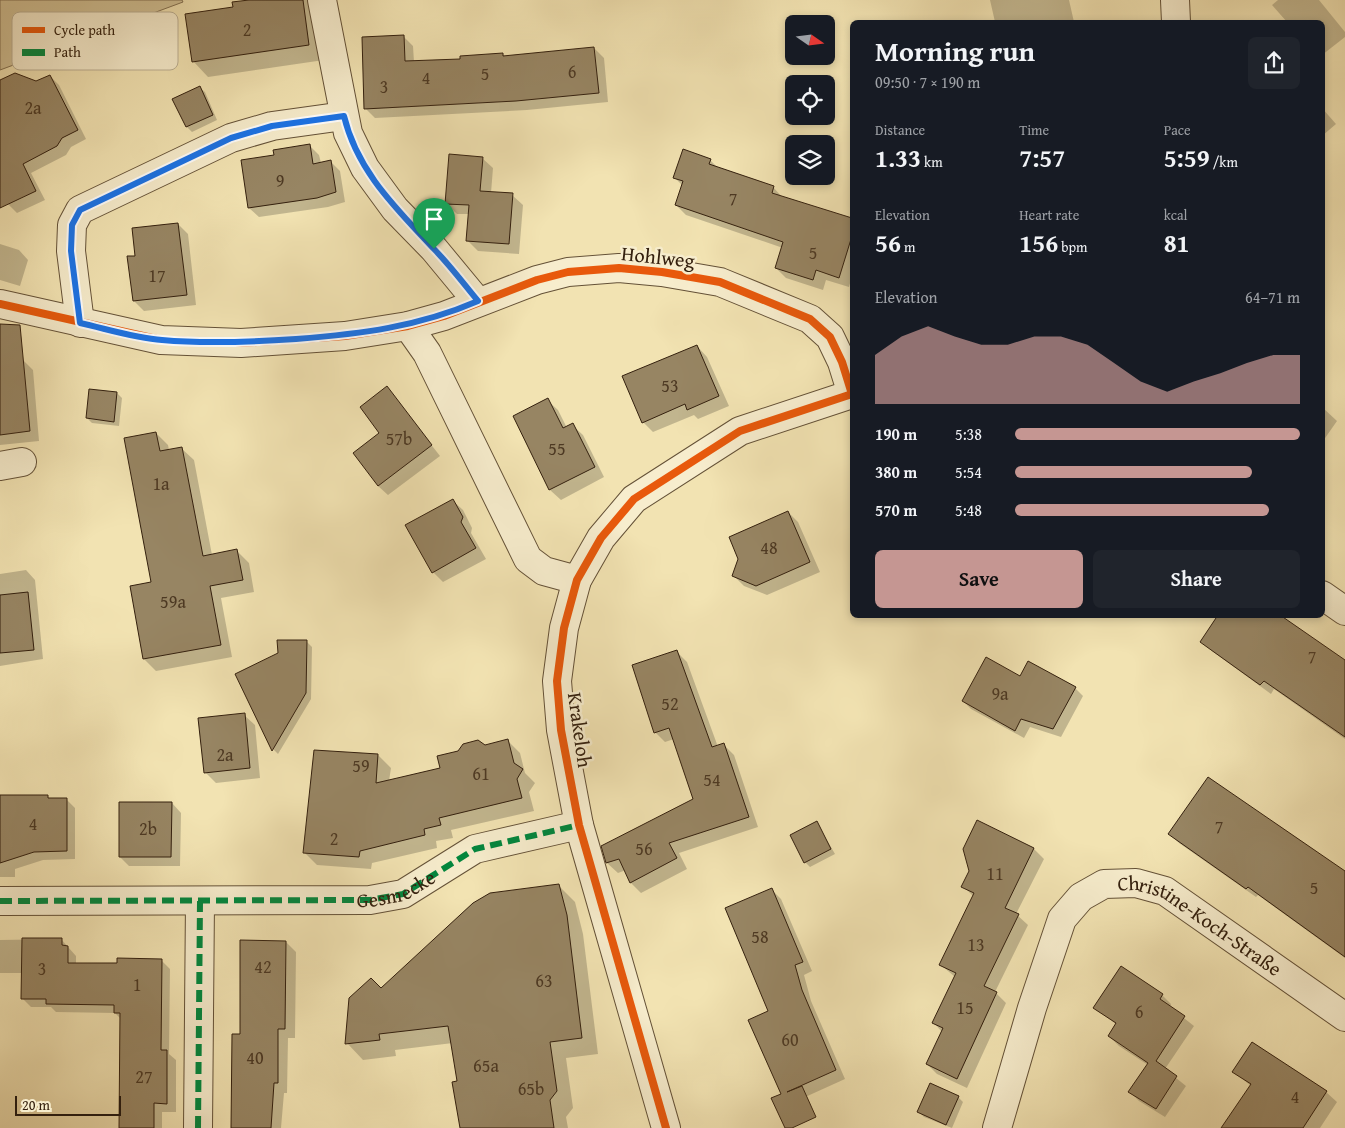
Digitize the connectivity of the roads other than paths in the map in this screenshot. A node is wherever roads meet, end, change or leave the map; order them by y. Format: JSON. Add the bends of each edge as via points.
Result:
{"nodes":[{"id":1,"x":322,"y":0,"type":"edge"},
{"id":2,"x":1174,"y":0,"type":"edge"},
{"id":3,"x":1176,"y":20,"type":"edge"},
{"id":4,"x":344,"y":116,"type":"junction"},
{"id":5,"x":478,"y":301,"type":"junction"},
{"id":6,"x":0,"y":304,"type":"edge"},
{"id":7,"x":80,"y":323,"type":"junction"},
{"id":8,"x":408,"y":326,"type":"junction"},
{"id":9,"x":850,"y":388,"type":"edge"},
{"id":10,"x":850,"y":395,"type":"edge"},
{"id":11,"x":577,"y":580,"type":"junction"},
{"id":12,"x":1325,"y":596,"type":"edge"},
{"id":13,"x":1345,"y":611,"type":"edge"},
{"id":14,"x":579,"y":825,"type":"junction"},
{"id":15,"x":0,"y":901,"type":"edge"},
{"id":16,"x":200,"y":901,"type":"junction"},
{"id":17,"x":1345,"y":1017,"type":"edge"},
{"id":18,"x":198,"y":1128,"type":"edge"},
{"id":19,"x":666,"y":1128,"type":"edge"},
{"id":20,"x":997,"y":1128,"type":"edge"}],
"edges":[{"from":1,"to":4,"type":"street"},
{"from":2,"to":3,"type":"street"},
{"from":4,"to":5,"type":"street","via":[[348,133],[365,168],[396,209]]},
{"from":4,"to":7,"type":"street","via":[[272,126],[231,138],[80,210],[72,225],[71,251]]},
{"from":5,"to":8,"type":"street","name":"Hohlweg","via":[[444,316]]},
{"from":5,"to":9,"type":"street","name":"Hohlweg","via":[[568,272],[619,268],[720,282],[810,320],[830,337]]},
{"from":6,"to":7,"type":"street","name":"Hohlweg"},
{"from":7,"to":8,"type":"street","name":"Hohlweg","via":[[161,340],[241,343],[345,336]]},
{"from":8,"to":11,"type":"street","via":[[427,353],[528,559],[544,571]]},
{"from":10,"to":11,"type":"street","name":"Krakeloh","via":[[740,431],[634,499],[601,538]]},
{"from":11,"to":14,"type":"street","name":"Krakeloh","via":[[564,628],[557,680],[561,730]]},
{"from":12,"to":13,"type":"street"},
{"from":14,"to":16,"type":"street","name":"Gesmecke","via":[[475,849],[403,894],[370,900]]},
{"from":14,"to":19,"type":"street","name":"Krakeloh"},
{"from":15,"to":16,"type":"street","name":"Gesmecke"},
{"from":16,"to":18,"type":"street"},
{"from":17,"to":20,"type":"street","name":"Christine-Koch-Straße","via":[[1165,891],[1136,883],[1104,884],[1081,897],[1062,919]]}]}
